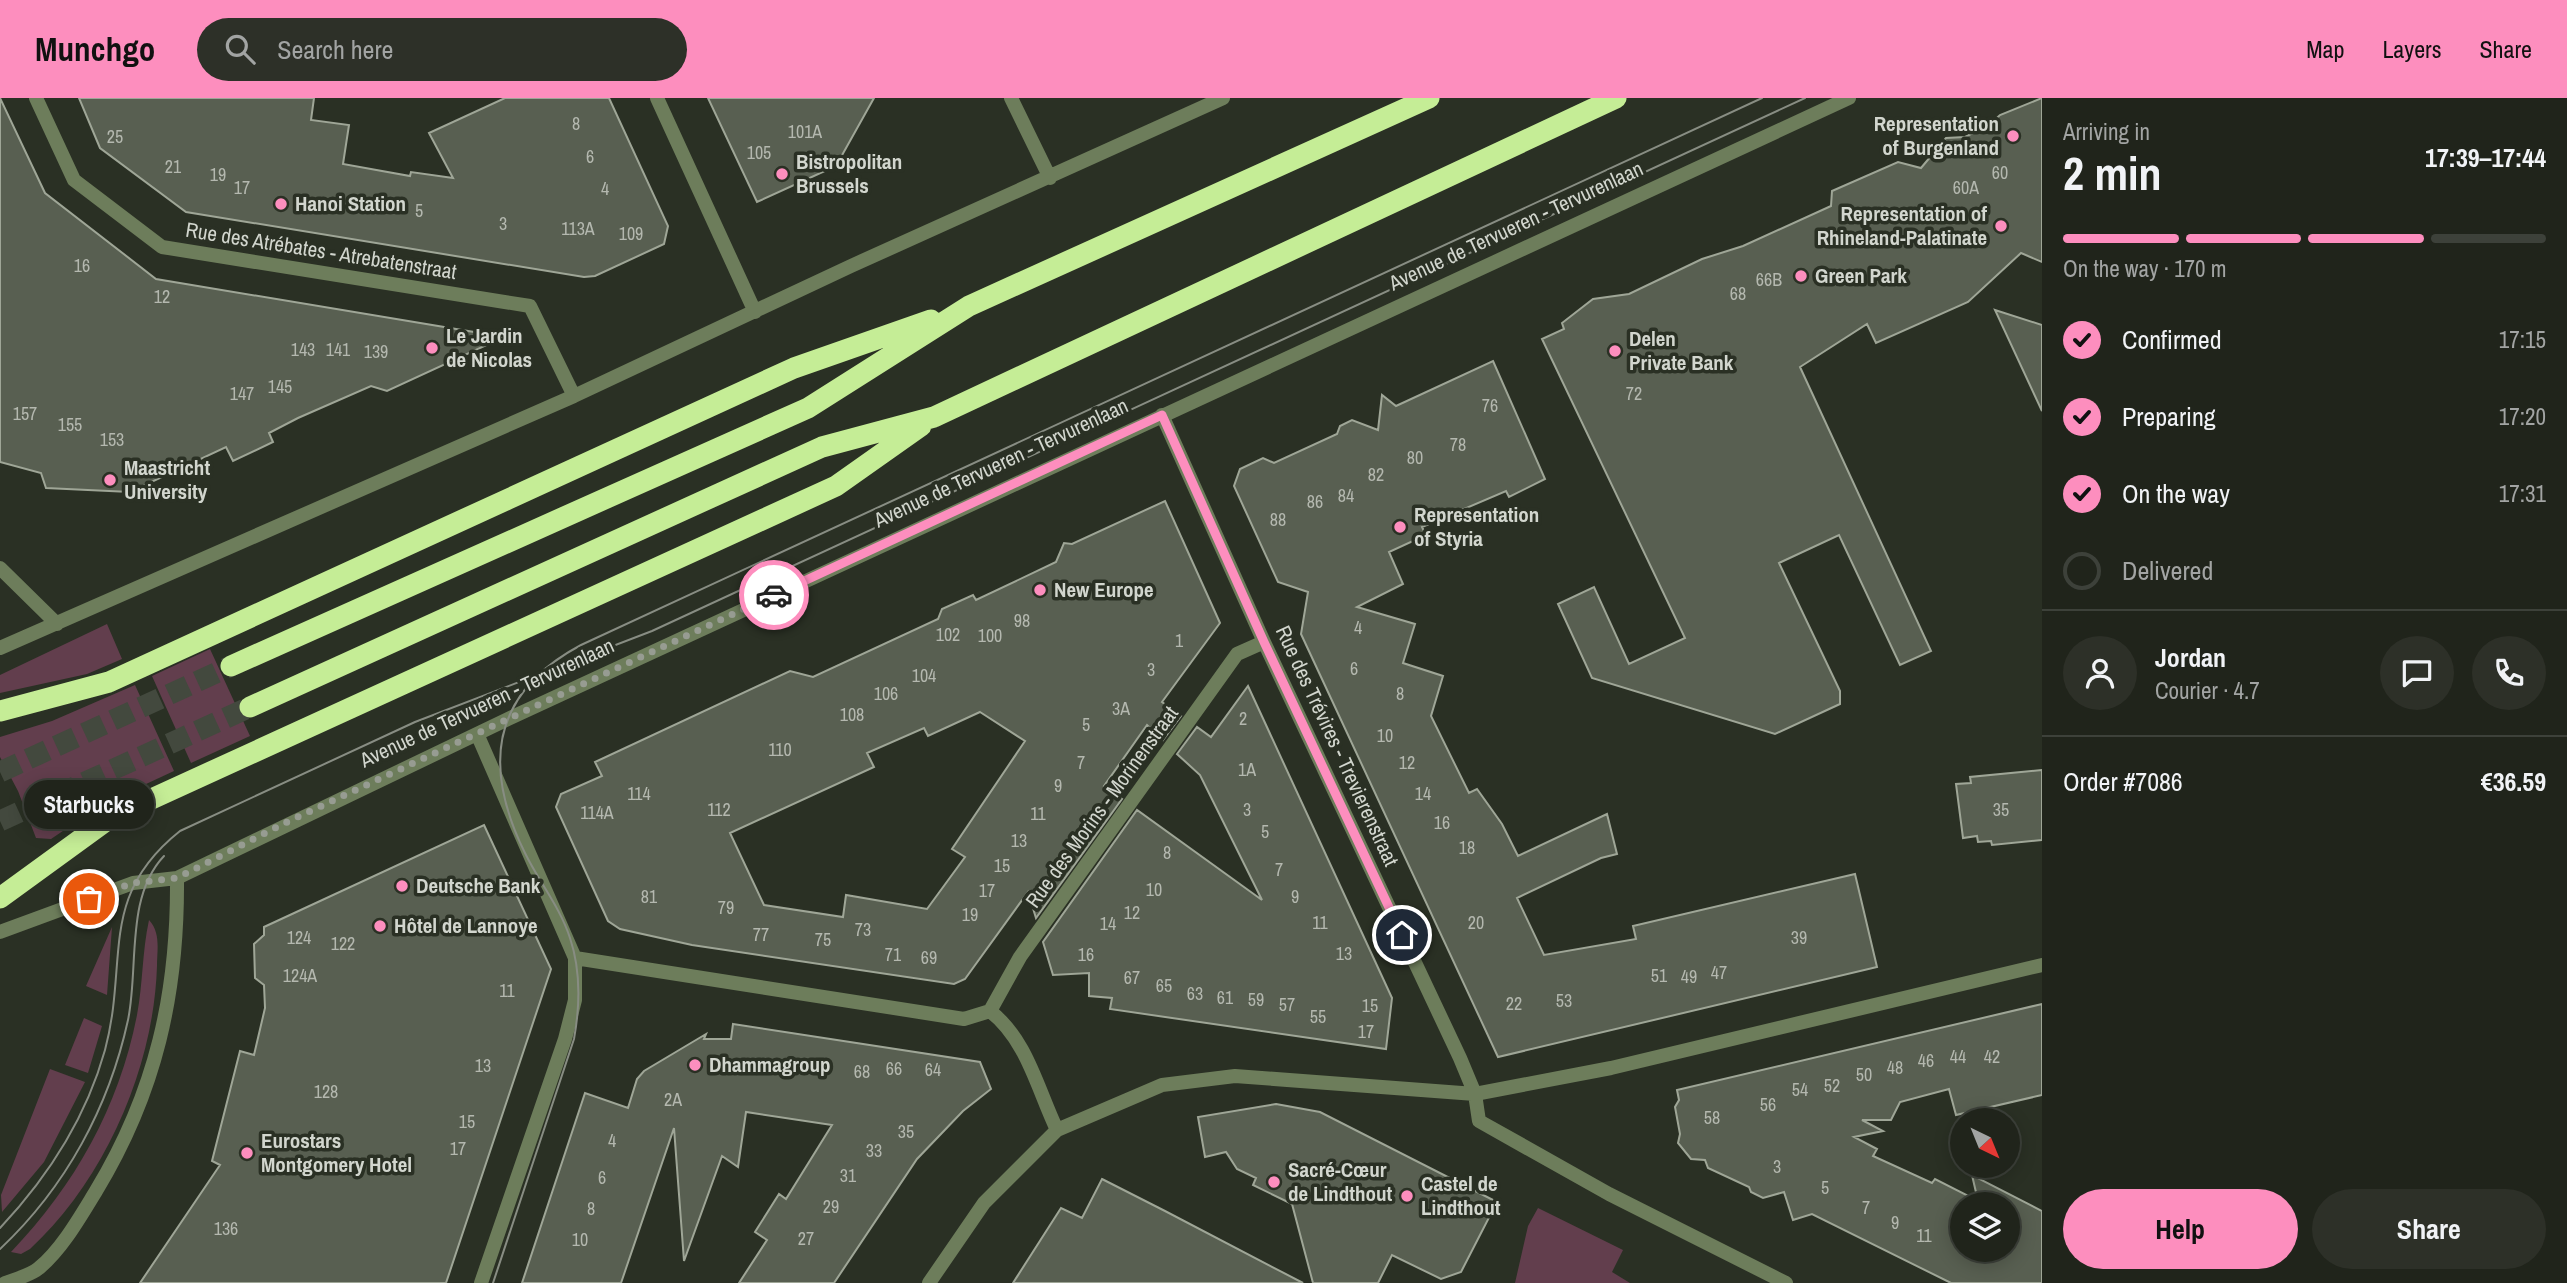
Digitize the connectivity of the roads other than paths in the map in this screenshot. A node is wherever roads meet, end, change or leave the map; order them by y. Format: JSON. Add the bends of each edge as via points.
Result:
{"nodes":[{"id":1,"x":36,"y":98,"type":"edge"},
{"id":2,"x":657,"y":98,"type":"edge"},
{"id":3,"x":1011,"y":98,"type":"edge"},
{"id":4,"x":1223,"y":98,"type":"edge"},
{"id":5,"x":1429,"y":98,"type":"edge"},
{"id":6,"x":1616,"y":98,"type":"edge"},
{"id":7,"x":1849,"y":98,"type":"edge"},
{"id":8,"x":1050,"y":178,"type":"junction"},
{"id":9,"x":969,"y":306,"type":"junction"},
{"id":10,"x":755,"y":312,"type":"junction"},
{"id":11,"x":574,"y":396,"type":"junction"},
{"id":12,"x":1162,"y":415,"type":"junction"},
{"id":13,"x":934,"y":417,"type":"junction"},
{"id":14,"x":0,"y":568,"type":"edge"},
{"id":15,"x":57,"y":624,"type":"junction"},
{"id":16,"x":1264,"y":642,"type":"junction"},
{"id":17,"x":0,"y":648,"type":"edge"},
{"id":18,"x":231,"y":666,"type":"tunnel mouth"},
{"id":19,"x":250,"y":707,"type":"tunnel mouth"},
{"id":20,"x":0,"y":711,"type":"edge"},
{"id":21,"x":478,"y":736,"type":"junction"},
{"id":22,"x":177,"y":878,"type":"junction"},
{"id":23,"x":0,"y":898,"type":"edge"},
{"id":24,"x":0,"y":932,"type":"edge"},
{"id":25,"x":575,"y":958,"type":"junction"},
{"id":26,"x":2042,"y":965,"type":"edge"},
{"id":27,"x":990,"y":1011,"type":"junction"},
{"id":28,"x":1475,"y":1094,"type":"junction"},
{"id":29,"x":1057,"y":1130,"type":"junction"},
{"id":30,"x":5,"y":1283,"type":"edge"},
{"id":31,"x":481,"y":1283,"type":"edge"},
{"id":32,"x":929,"y":1283,"type":"edge"},
{"id":33,"x":1786,"y":1283,"type":"edge"}],
"edges":[{"from":1,"to":11,"type":"street","name":"Rue des Atrébates - Atrebatenstraat","via":[[74,180],[163,247],[530,306]]},
{"from":2,"to":10,"type":"street"},
{"from":3,"to":8,"type":"street"},
{"from":4,"to":8,"type":"street"},
{"from":5,"to":9,"type":"highway"},
{"from":6,"to":13,"type":"highway"},
{"from":7,"to":12,"type":"street","name":"Avenue de Tervueren - Tervurenlaan"},
{"from":8,"to":10,"type":"street"},
{"from":9,"to":18,"type":"highway","via":[[808,408]]},
{"from":9,"to":20,"type":"highway","via":[[794,368],[109,682]]},
{"from":10,"to":11,"type":"street"},
{"from":11,"to":15,"type":"street"},
{"from":12,"to":16,"type":"street","name":"Rue des Trévires - Trevierenstraat"},
{"from":12,"to":21,"type":"street","name":"Avenue de Tervueren - Tervurenlaan"},
{"from":13,"to":19,"type":"highway","via":[[822,447]]},
{"from":13,"to":23,"type":"highway","via":[[836,486],[110,818]]},
{"from":14,"to":15,"type":"street"},
{"from":15,"to":17,"type":"street"},
{"from":16,"to":27,"type":"street","name":"Rue des Morins - Morinenstraat","via":[[1237,654],[1020,957]]},
{"from":16,"to":28,"type":"street","name":"Rue des Trévires - Trevierenstraat"},
{"from":21,"to":22,"type":"street","name":"Avenue de Tervueren - Tervurenlaan","via":[[287,822]]},
{"from":21,"to":25,"type":"street"},
{"from":22,"to":24,"type":"street","name":"Avenue de Tervueren - Tervurenlaan","via":[[133,883]]},
{"from":22,"to":30,"type":"street","via":[[171,992],[155,1065],[138,1114],[80,1217],[38,1269]]},
{"from":25,"to":27,"type":"street","via":[[964,1019]]},
{"from":25,"to":31,"type":"street","via":[[575,1000],[565,1039]]},
{"from":26,"to":28,"type":"street","via":[[1611,1068]]},
{"from":27,"to":29,"type":"street","via":[[1021,1044]]},
{"from":28,"to":29,"type":"street","via":[[1235,1076],[1162,1086]]},
{"from":28,"to":33,"type":"street","name":"Rue des Trévires - Trevierenstraat","via":[[1479,1121],[1609,1194]]},
{"from":29,"to":32,"type":"street","via":[[984,1203]]}]}
